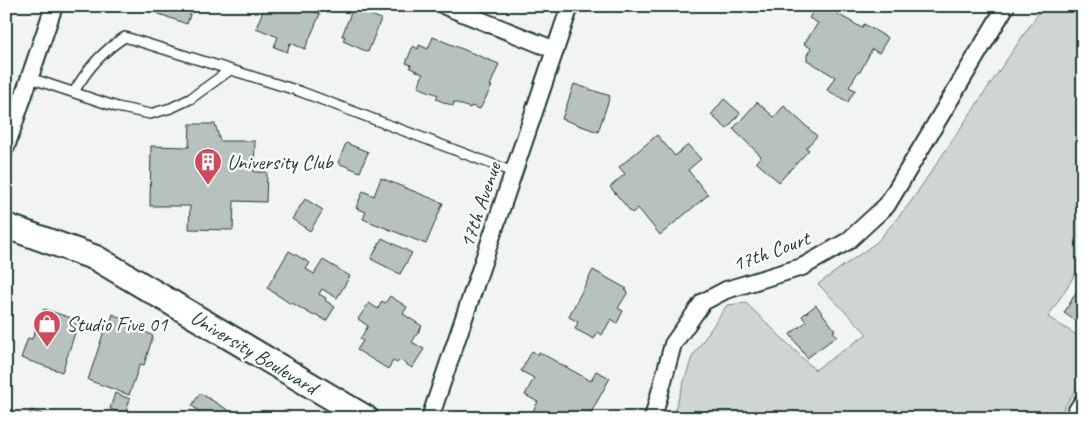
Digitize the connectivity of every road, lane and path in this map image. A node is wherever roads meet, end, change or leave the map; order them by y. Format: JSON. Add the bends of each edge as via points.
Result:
{"nodes":[{"id":1,"x":54,"y":6,"type":"edge"},
{"id":2,"x":445,"y":6,"type":"edge"},
{"id":3,"x":570,"y":6,"type":"edge"},
{"id":4,"x":1006,"y":6,"type":"edge"},
{"id":5,"x":555,"y":50,"type":"junction"},
{"id":6,"x":230,"y":70,"type":"junction"},
{"id":7,"x":30,"y":78,"type":"junction"},
{"id":8,"x":74,"y":92,"type":"junction"},
{"id":9,"x":7,"y":143,"type":"edge"},
{"id":10,"x":513,"y":172,"type":"junction"},
{"id":11,"x":6,"y":226,"type":"edge"},
{"id":12,"x":1083,"y":401,"type":"edge"},
{"id":13,"x":366,"y":418,"type":"edge"},
{"id":14,"x":430,"y":418,"type":"edge"},
{"id":15,"x":653,"y":418,"type":"edge"},
{"id":16,"x":1072,"y":418,"type":"edge"}],
"edges":[{"from":1,"to":7,"type":"street"},
{"from":2,"to":5,"type":"street"},
{"from":3,"to":5,"type":"street","name":"17th Avenue"},
{"from":4,"to":15,"type":"street","name":"17th Court","via":[[887,206],[848,241],[802,267],[726,290],[703,302],[673,344]]},
{"from":5,"to":10,"type":"street","name":"17th Avenue"},
{"from":6,"to":8,"type":"lane","via":[[190,99],[150,114]]},
{"from":6,"to":8,"type":"lane","via":[[125,37],[95,60]]},
{"from":6,"to":10,"type":"lane","via":[[299,91]]},
{"from":7,"to":8,"type":"lane"},
{"from":7,"to":9,"type":"street"},
{"from":10,"to":14,"type":"street","name":"17th Avenue"},
{"from":11,"to":13,"type":"main road","name":"University Boulevard","via":[[96,258]]},
{"from":12,"to":16,"type":"street"}]}
